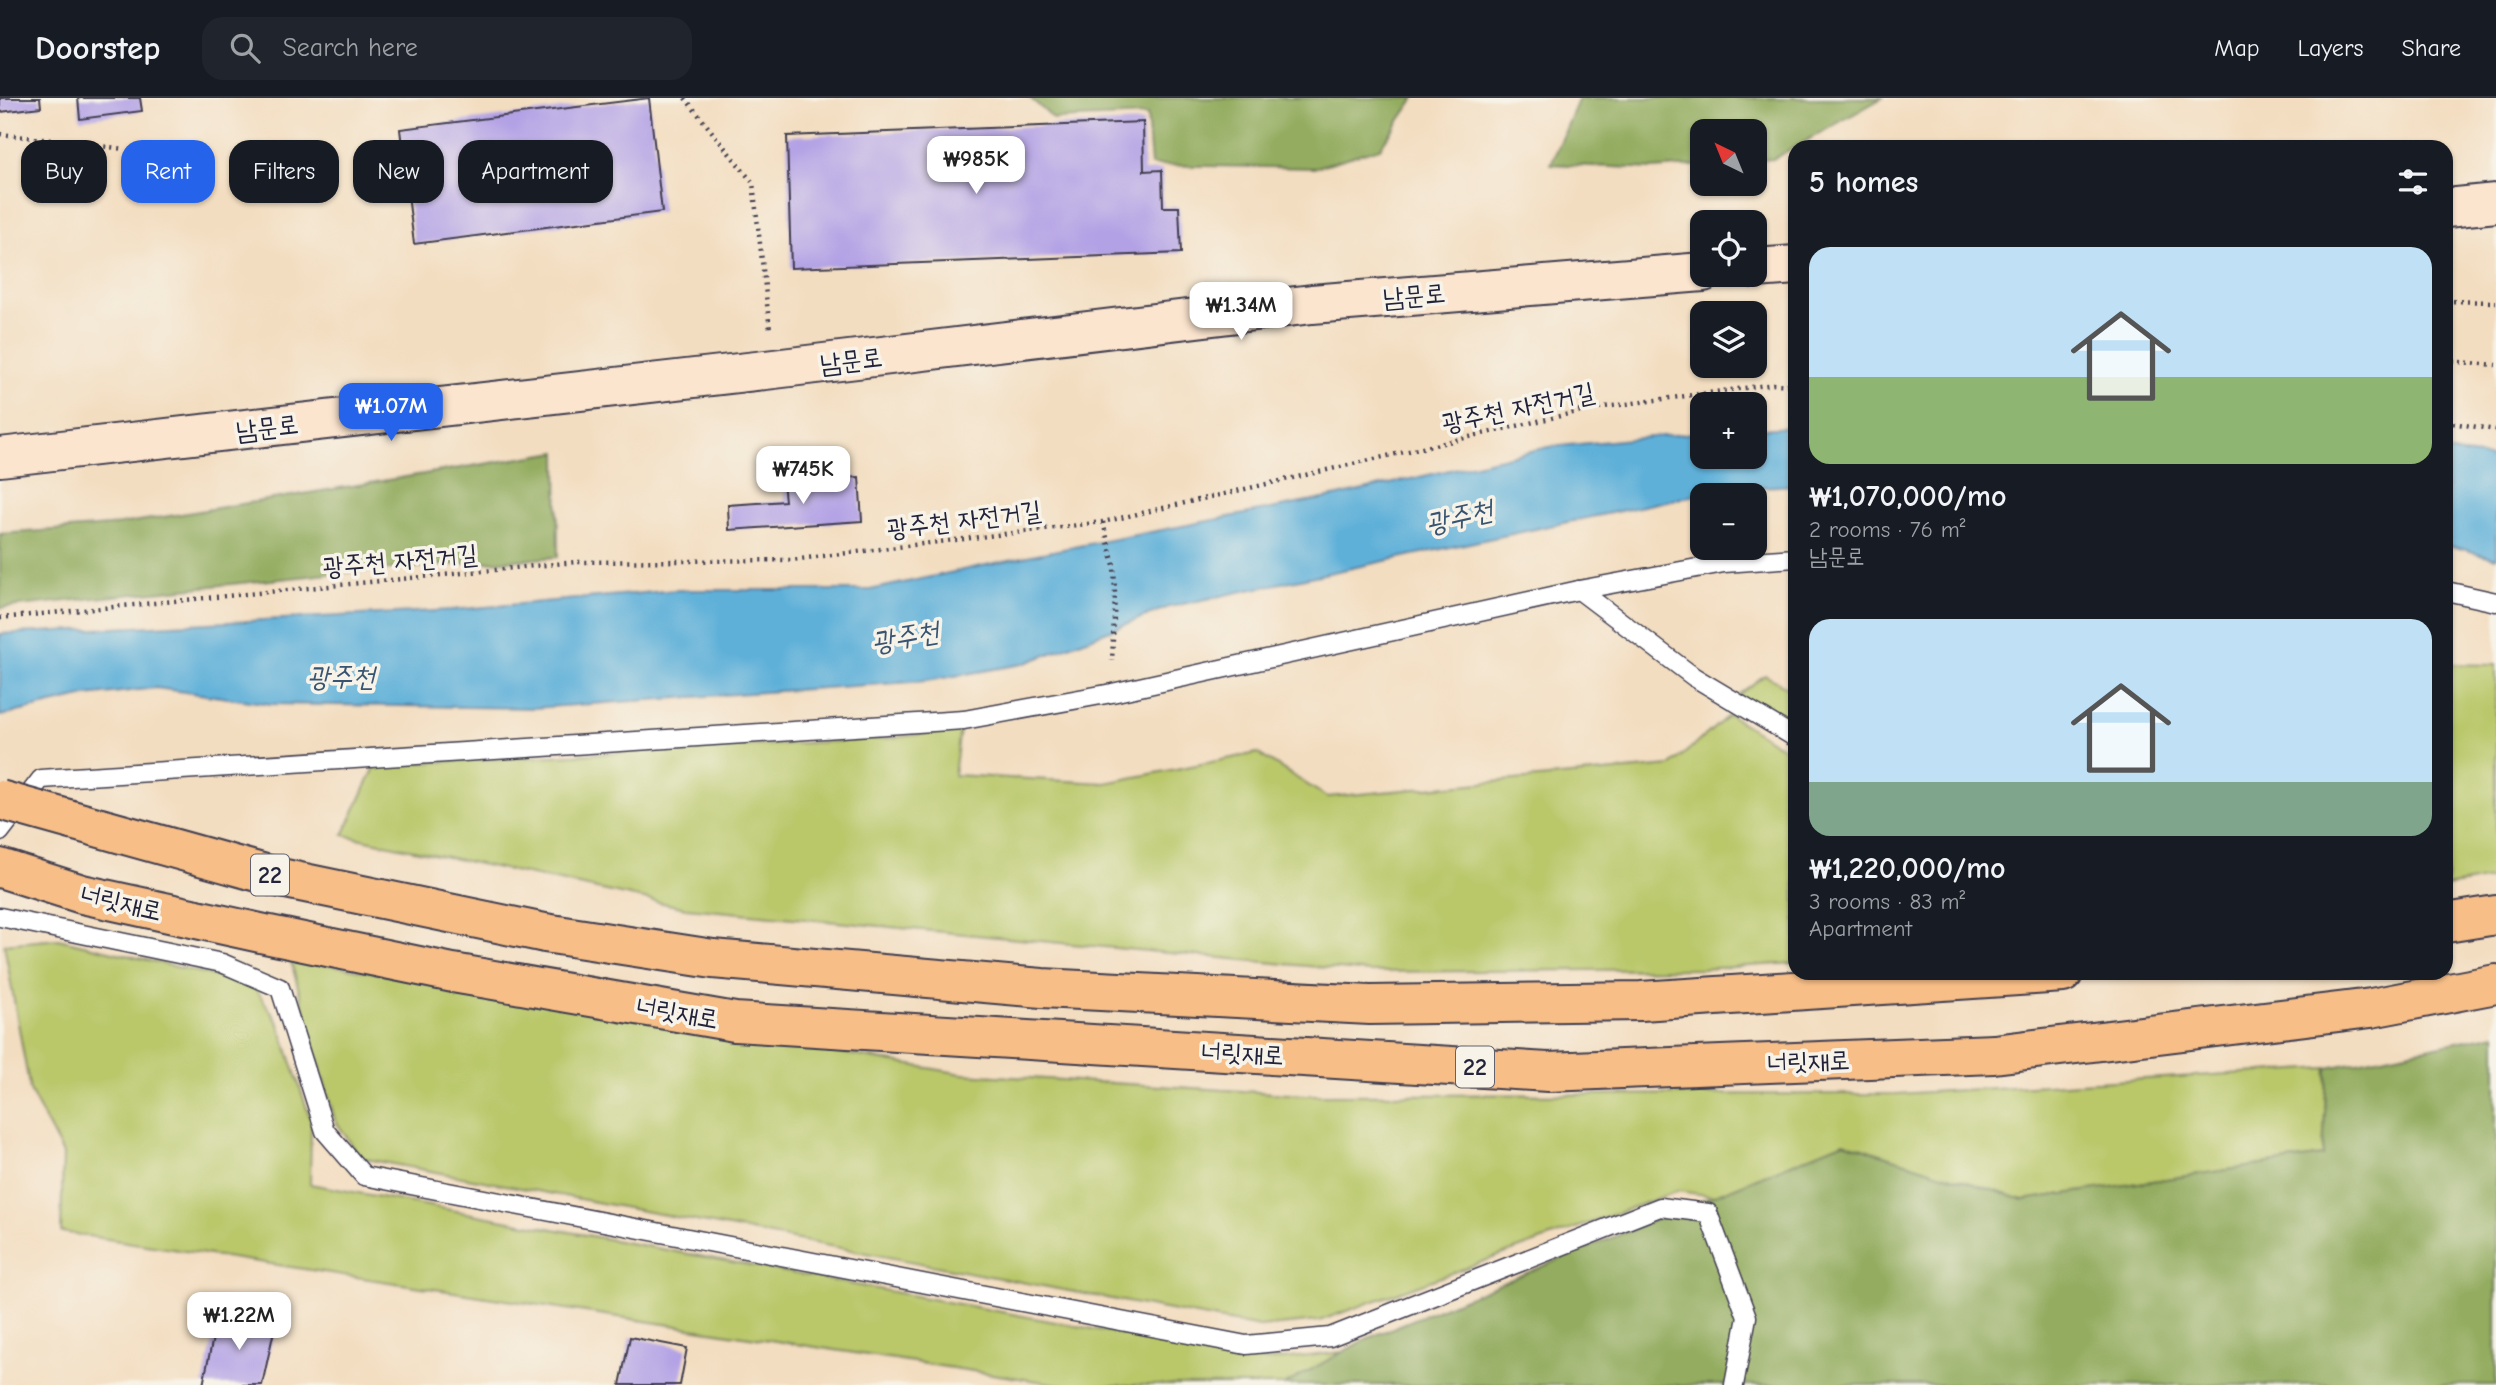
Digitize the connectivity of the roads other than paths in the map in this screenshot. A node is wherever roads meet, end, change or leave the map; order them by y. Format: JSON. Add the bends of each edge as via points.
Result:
{"nodes":[{"id":1,"x":2496,"y":203,"type":"edge"},
{"id":2,"x":2453,"y":207,"type":"edge"},
{"id":3,"x":1788,"y":266,"type":"edge"},
{"id":4,"x":1767,"y":267,"type":"edge"},
{"id":5,"x":1690,"y":273,"type":"edge"},
{"id":6,"x":0,"y":457,"type":"edge"},
{"id":7,"x":1788,"y":559,"type":"edge"},
{"id":8,"x":1579,"y":590,"type":"junction"},
{"id":9,"x":2453,"y":592,"type":"edge"},
{"id":10,"x":2496,"y":602,"type":"edge"},
{"id":11,"x":1788,"y":733,"type":"edge"},
{"id":12,"x":0,"y":800,"type":"edge"},
{"id":13,"x":0,"y":832,"type":"edge"},
{"id":14,"x":0,"y":868,"type":"edge"},
{"id":15,"x":2496,"y":915,"type":"edge"},
{"id":16,"x":0,"y":917,"type":"edge"},
{"id":17,"x":2453,"y":922,"type":"edge"},
{"id":18,"x":1961,"y":980,"type":"edge"},
{"id":19,"x":2496,"y":984,"type":"edge"},
{"id":20,"x":1734,"y":1385,"type":"edge"}],
"edges":[{"from":1,"to":2,"type":"street"},
{"from":3,"to":4,"type":"street"},
{"from":5,"to":6,"type":"street","name":"남문로","via":[[1312,304]]},
{"from":7,"to":8,"type":"lane","via":[[1724,563]]},
{"from":8,"to":11,"type":"lane","via":[[1694,677]]},
{"from":8,"to":13,"type":"lane","via":[[1126,690],[964,720],[41,779]]},
{"from":9,"to":10,"type":"lane"},
{"from":12,"to":18,"type":"highway","name":"너릿재로","number":"22","bridge":true,"via":[[276,877],[545,933],[713,958],[1042,988],[1370,1005],[1641,1002]]},
{"from":14,"to":19,"type":"highway","name":"너릿재로","number":"22","via":[[82,894],[453,973],[735,1022],[1548,1072],[1993,1054],[2371,1008]]},
{"from":15,"to":17,"type":"highway"},
{"from":16,"to":20,"type":"lane","via":[[222,962],[280,988],[325,1131],[364,1176],[1245,1345],[1330,1337],[1660,1207],[1708,1213],[1747,1317]]}]}
